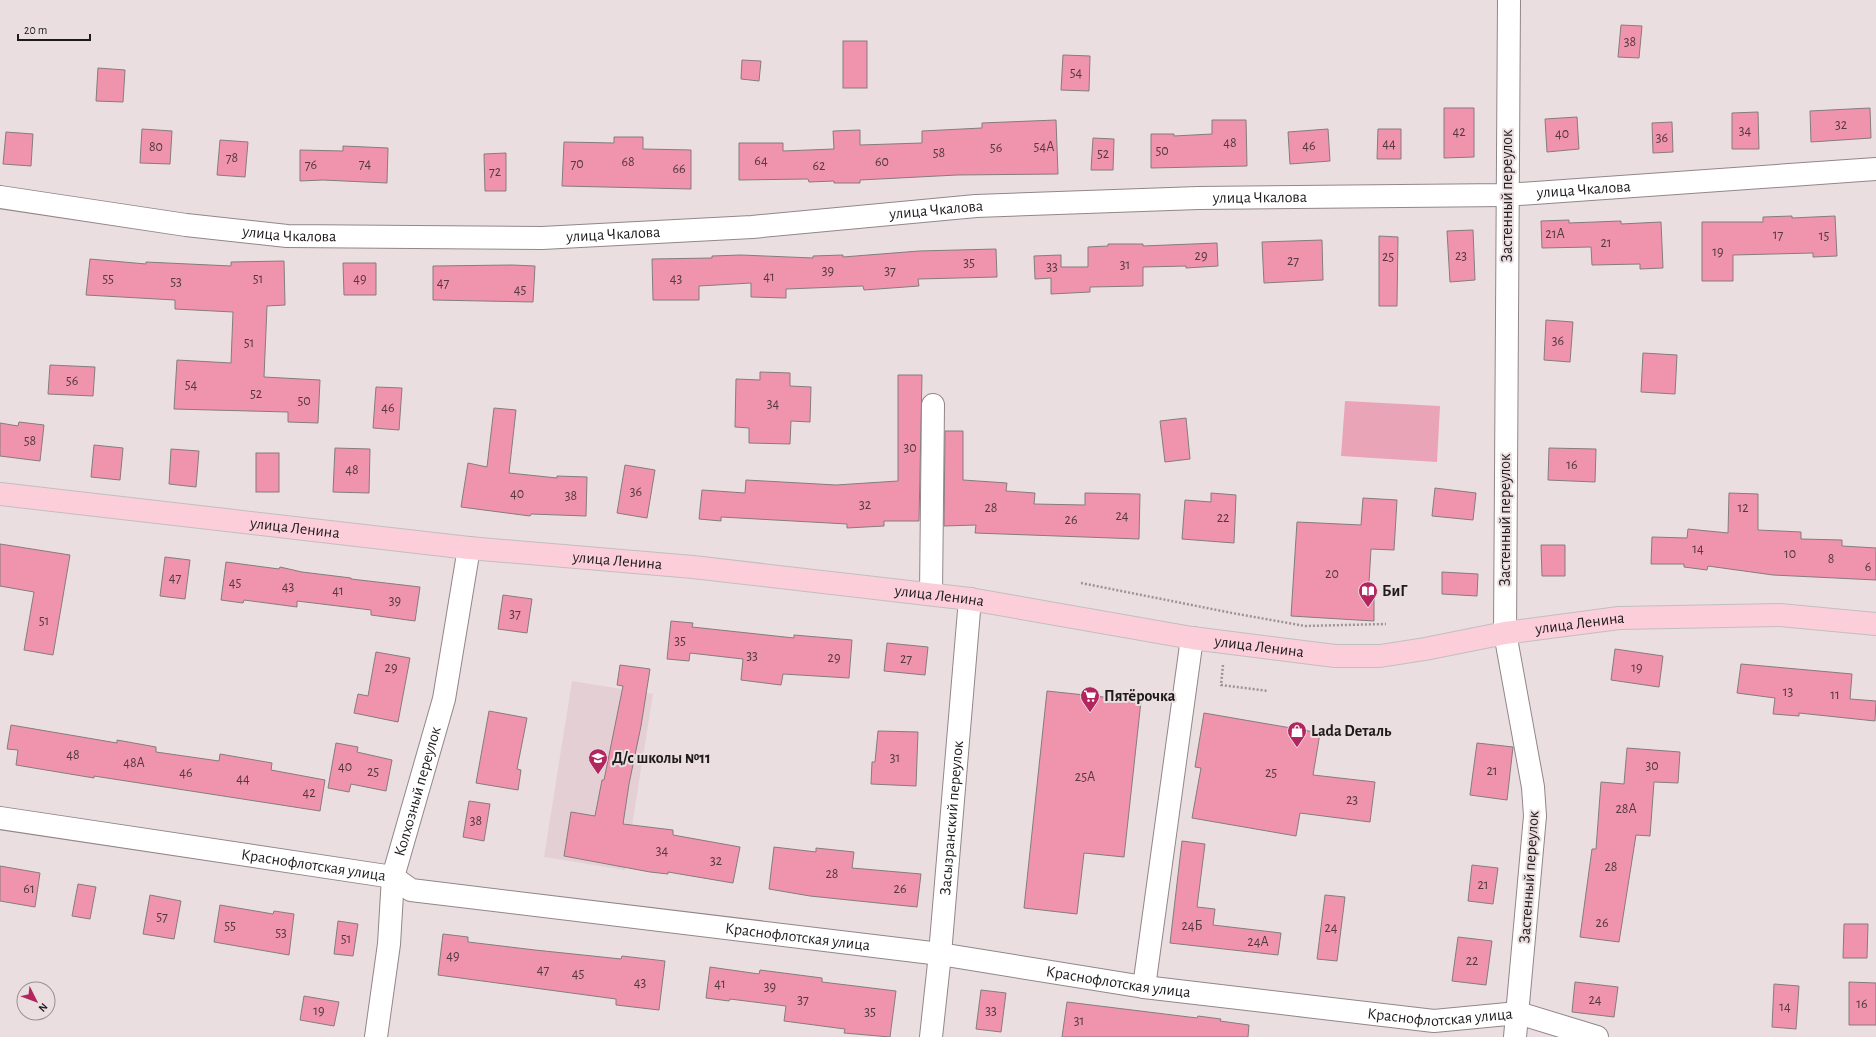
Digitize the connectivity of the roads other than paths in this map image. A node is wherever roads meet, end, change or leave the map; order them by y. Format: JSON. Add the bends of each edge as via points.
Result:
{"nodes":[{"id":1,"x":1509,"y":0,"type":"edge"},
{"id":2,"x":1876,"y":169,"type":"edge"},
{"id":3,"x":1506,"y":195,"type":"junction"},
{"id":4,"x":0,"y":197,"type":"edge"},
{"id":5,"x":933,"y":405,"type":"dead end"},
{"id":6,"x":0,"y":494,"type":"edge"},
{"id":7,"x":469,"y":548,"type":"junction"},
{"id":8,"x":931,"y":594,"type":"junction"},
{"id":9,"x":970,"y":599,"type":"junction"},
{"id":10,"x":1876,"y":624,"type":"edge"},
{"id":11,"x":1505,"y":633,"type":"junction"},
{"id":12,"x":1192,"y":638,"type":"junction"},
{"id":13,"x":0,"y":818,"type":"edge"},
{"id":14,"x":393,"y":876,"type":"junction"},
{"id":15,"x":940,"y":954,"type":"junction"},
{"id":16,"x":1144,"y":988,"type":"junction"},
{"id":17,"x":1518,"y":1013,"type":"junction"},
{"id":18,"x":376,"y":1037,"type":"edge"},
{"id":19,"x":931,"y":1037,"type":"edge"},
{"id":20,"x":1515,"y":1037,"type":"edge"},
{"id":21,"x":1597,"y":1037,"type":"edge"}],
"edges":[{"from":1,"to":3,"type":"street","name":"Застенный переулок"},
{"from":2,"to":3,"type":"street","name":"улица Чкалова"},
{"from":3,"to":4,"type":"street","name":"улица Чкалова","via":[[1198,198],[976,206],[752,227],[542,238],[287,236],[186,225]]},
{"from":3,"to":11,"type":"street","name":"Застенный переулок"},
{"from":5,"to":8,"type":"street"},
{"from":6,"to":7,"type":"main road","name":"улица Ленина"},
{"from":7,"to":8,"type":"main road","name":"улица Ленина","via":[[693,567]]},
{"from":7,"to":14,"type":"street","name":"Колхозный переулок","via":[[444,699]]},
{"from":8,"to":9,"type":"main road","name":"улица Ленина"},
{"from":9,"to":12,"type":"main road","name":"улица Ленина"},
{"from":9,"to":15,"type":"street","name":"Засызранский переулок"},
{"from":10,"to":11,"type":"main road","name":"улица Ленина","via":[[1780,615],[1619,618]]},
{"from":11,"to":12,"type":"main road","name":"улица Ленина","via":[[1380,656],[1301,653]]},
{"from":11,"to":17,"type":"street","name":"Застенный переулок","via":[[1533,787],[1535,816]]},
{"from":12,"to":16,"type":"street"},
{"from":13,"to":14,"type":"street","name":"Краснофлотская улица"},
{"from":14,"to":15,"type":"street","name":"Краснофлотская улица","via":[[411,890]]},
{"from":14,"to":18,"type":"street","name":"Колхозный переулок","via":[[389,944]]},
{"from":15,"to":16,"type":"street","name":"Краснофлотская улица"},
{"from":15,"to":19,"type":"street","name":"Засызранский переулок"},
{"from":16,"to":17,"type":"street","name":"Краснофлотская улица","via":[[1434,1021]]},
{"from":17,"to":20,"type":"street","name":"Застенный переулок"},
{"from":17,"to":21,"type":"street","name":"Краснофлотская улица"}]}
